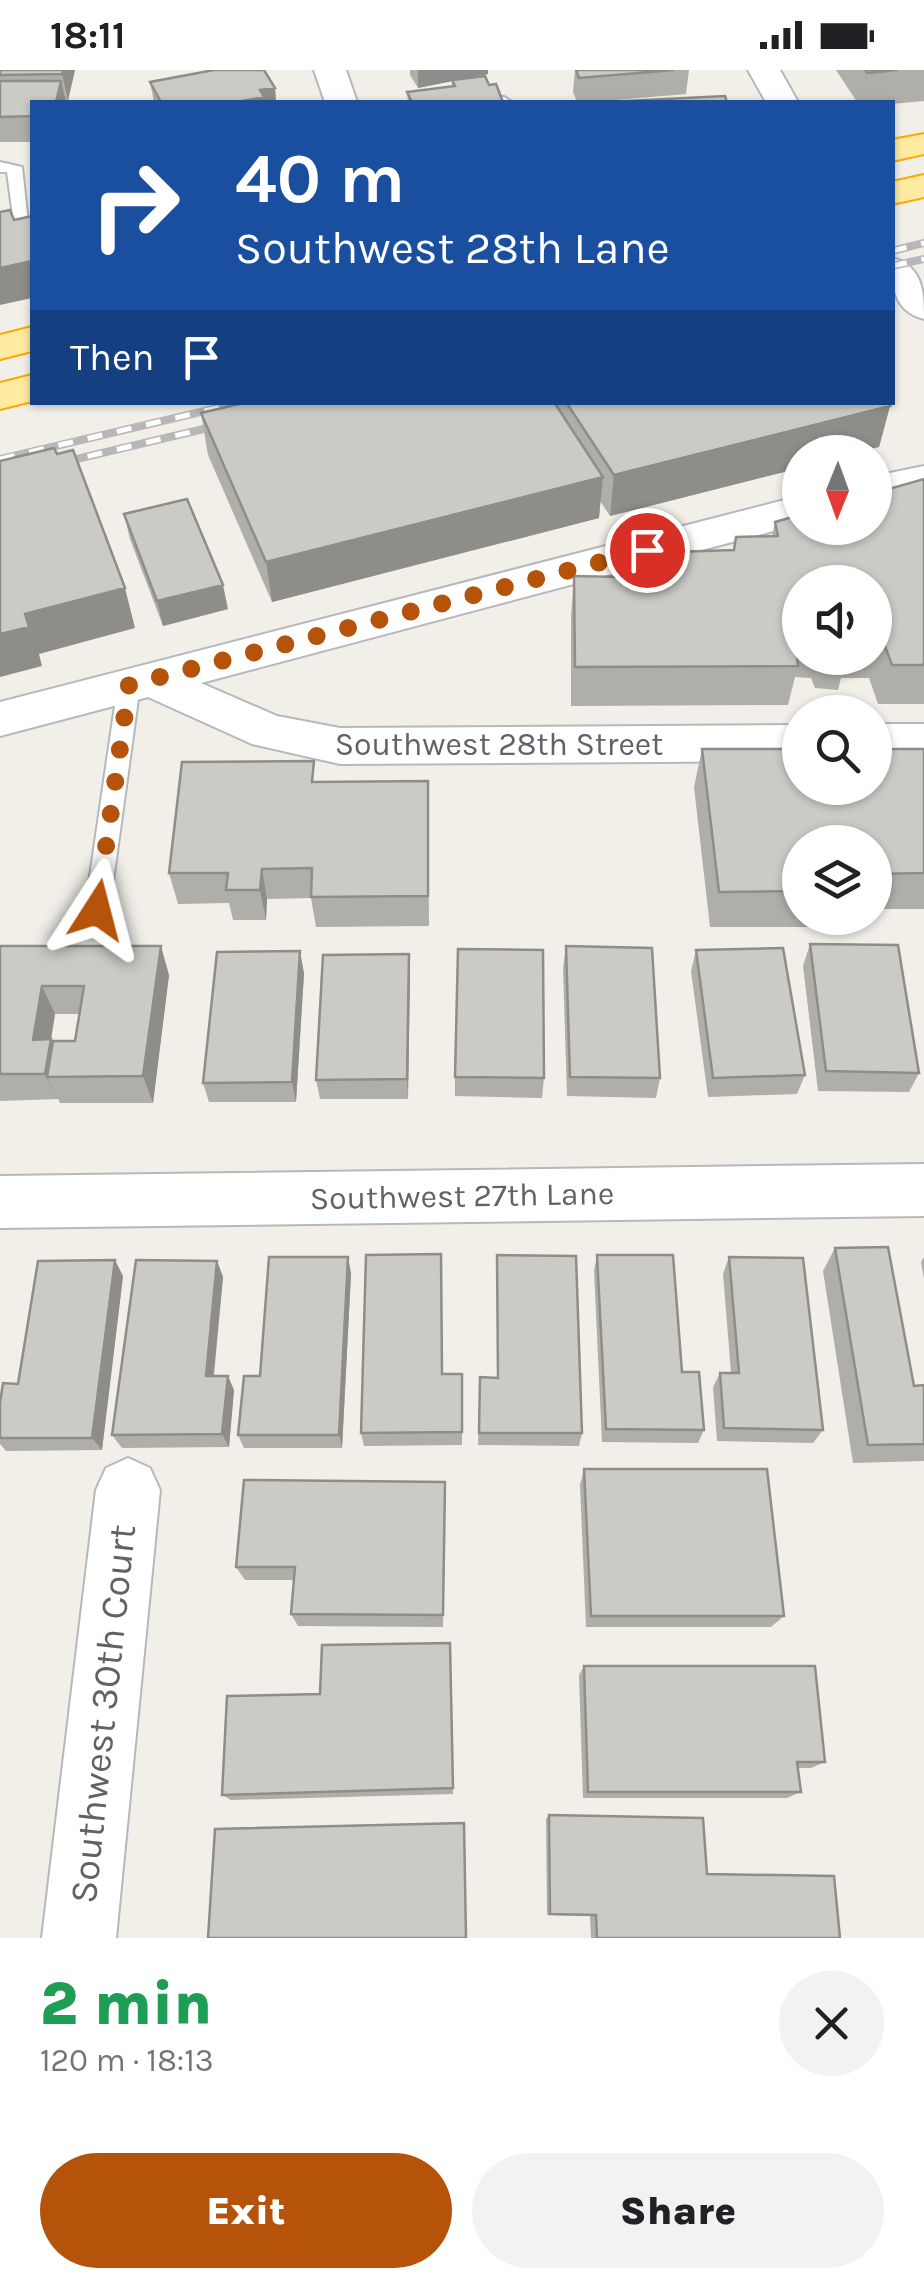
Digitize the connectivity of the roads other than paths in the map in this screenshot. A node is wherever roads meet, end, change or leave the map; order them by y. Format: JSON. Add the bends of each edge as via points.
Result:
{"nodes":[{"id":1,"x":330,"y":70,"type":"edge"},
{"id":2,"x":764,"y":70,"type":"edge"},
{"id":3,"x":340,"y":100,"type":"edge"},
{"id":4,"x":781,"y":100,"type":"edge"},
{"id":5,"x":924,"y":144,"type":"edge"},
{"id":6,"x":895,"y":150,"type":"edge"},
{"id":7,"x":7,"y":167,"type":"edge"},
{"id":8,"x":924,"y":186,"type":"edge"},
{"id":9,"x":895,"y":192,"type":"edge"},
{"id":10,"x":0,"y":223,"type":"edge"},
{"id":11,"x":895,"y":273,"type":"edge"},
{"id":12,"x":924,"y":308,"type":"edge"},
{"id":13,"x":30,"y":340,"type":"edge"},
{"id":14,"x":0,"y":347,"type":"edge"},
{"id":15,"x":30,"y":388,"type":"edge"},
{"id":16,"x":0,"y":396,"type":"edge"},
{"id":17,"x":924,"y":479,"type":"edge"},
{"id":18,"x":892,"y":486,"type":"edge"},
{"id":19,"x":782,"y":515,"type":"edge"},
{"id":20,"x":140,"y":682,"type":"junction"},
{"id":21,"x":0,"y":719,"type":"edge"},
{"id":22,"x":892,"y":742,"type":"edge"},
{"id":23,"x":924,"y":742,"type":"edge"},
{"id":24,"x":782,"y":743,"type":"edge"},
{"id":25,"x":97,"y":910,"type":"dead end"},
{"id":26,"x":924,"y":1190,"type":"edge"},
{"id":27,"x":0,"y":1202,"type":"edge"},
{"id":28,"x":128,"y":1490,"type":"dead end"},
{"id":29,"x":79,"y":1938,"type":"edge"}],
"edges":[{"from":1,"to":3,"type":"street"},
{"from":2,"to":4,"type":"street"},
{"from":5,"to":6,"type":"highway"},
{"from":7,"to":10,"type":"lane","via":[[22,219]]},
{"from":8,"to":9,"type":"highway"},
{"from":11,"to":12,"type":"street"},
{"from":13,"to":14,"type":"highway"},
{"from":15,"to":16,"type":"highway"},
{"from":17,"to":18,"type":"street"},
{"from":19,"to":20,"type":"street"},
{"from":20,"to":21,"type":"street"},
{"from":20,"to":24,"type":"street","name":"Southwest 28th Street","via":[[268,732],[340,746]]},
{"from":20,"to":25,"type":"lane"},
{"from":22,"to":23,"type":"street"},
{"from":26,"to":27,"type":"street","name":"Southwest 27th Lane"},
{"from":28,"to":29,"type":"street","name":"Southwest 30th Court"}]}
